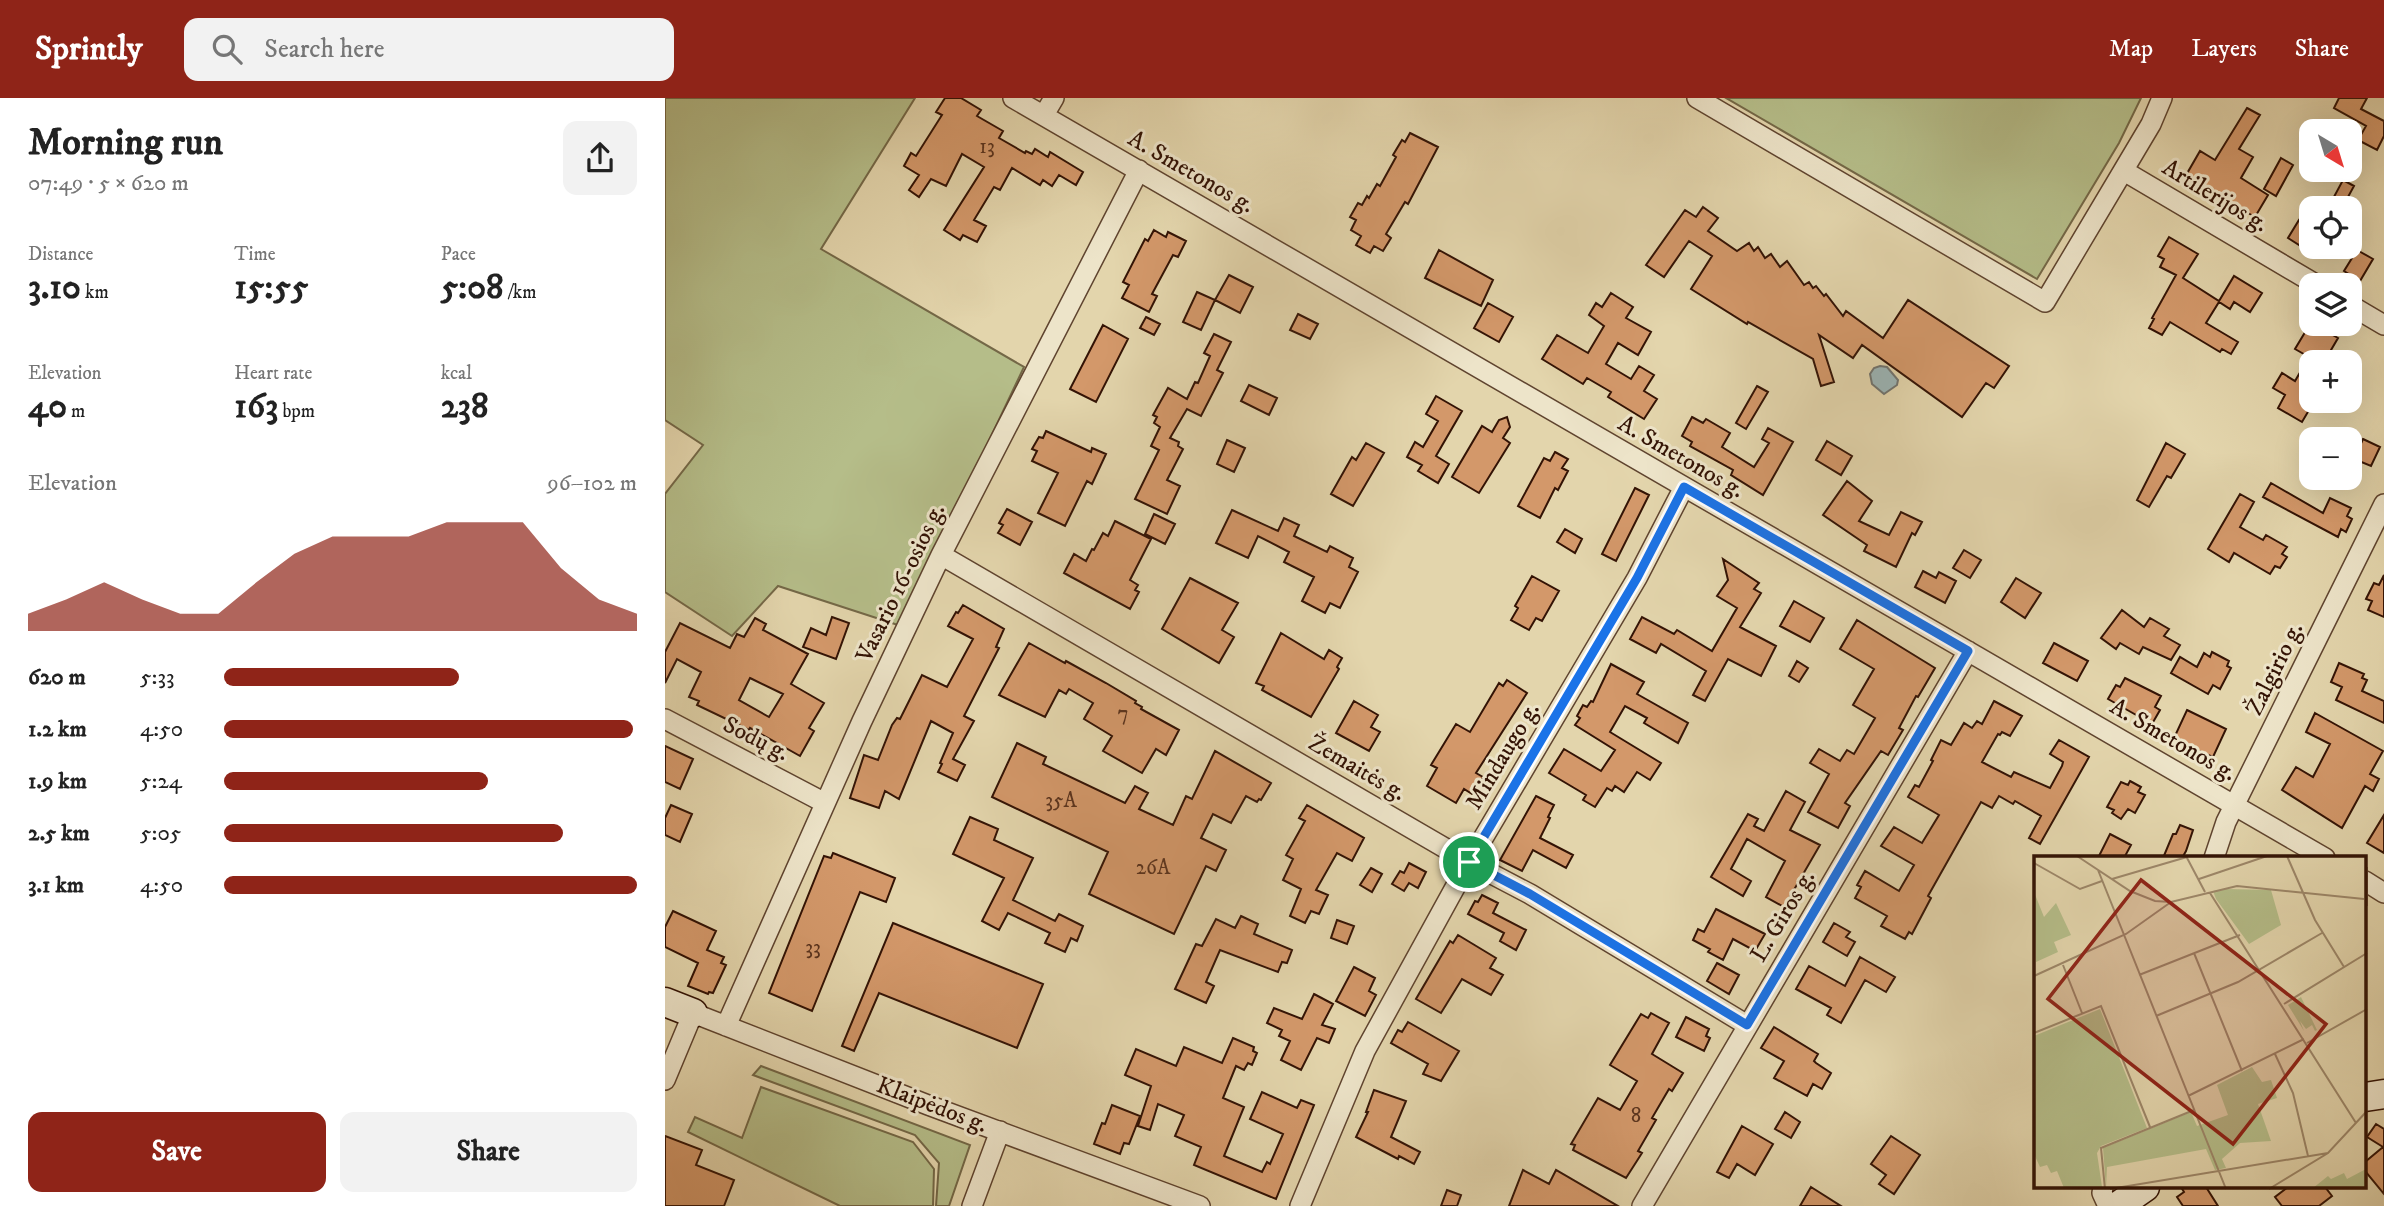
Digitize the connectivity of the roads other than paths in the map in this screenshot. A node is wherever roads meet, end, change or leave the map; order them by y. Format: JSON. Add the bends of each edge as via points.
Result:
{"nodes":[{"id":1,"x":1013,"y":98,"type":"edge"},
{"id":2,"x":1697,"y":98,"type":"edge"},
{"id":3,"x":2162,"y":98,"type":"edge"},
{"id":4,"x":1049,"y":106,"type":"edge"},
{"id":5,"x":1139,"y":170,"type":"junction"},
{"id":6,"x":2124,"y":171,"type":"junction"},
{"id":7,"x":2299,"y":274,"type":"edge"},
{"id":8,"x":2362,"y":312,"type":"edge"},
{"id":9,"x":2384,"y":325,"type":"edge"},
{"id":10,"x":1684,"y":487,"type":"junction"},
{"id":11,"x":2384,"y":504,"type":"edge"},
{"id":12,"x":941,"y":555,"type":"junction"},
{"id":13,"x":1968,"y":651,"type":"junction"},
{"id":14,"x":665,"y":719,"type":"edge"},
{"id":15,"x":825,"y":803,"type":"junction"},
{"id":16,"x":2236,"y":804,"type":"junction"},
{"id":17,"x":2215,"y":856,"type":"edge"},
{"id":18,"x":2322,"y":856,"type":"edge"},
{"id":19,"x":1469,"y":862,"type":"junction"},
{"id":20,"x":2367,"y":882,"type":"edge"},
{"id":21,"x":2384,"y":893,"type":"edge"},
{"id":22,"x":665,"y":1002,"type":"edge"},
{"id":23,"x":693,"y":1013,"type":"junction"},
{"id":24,"x":1747,"y":1025,"type":"junction"},
{"id":25,"x":726,"y":1026,"type":"junction"},
{"id":26,"x":665,"y":1080,"type":"edge"},
{"id":27,"x":1000,"y":1132,"type":"junction"},
{"id":28,"x":2103,"y":1188,"type":"edge"},
{"id":29,"x":2144,"y":1188,"type":"edge"},
{"id":30,"x":972,"y":1206,"type":"edge"},
{"id":31,"x":1199,"y":1206,"type":"edge"},
{"id":32,"x":1300,"y":1206,"type":"edge"},
{"id":33,"x":1642,"y":1206,"type":"edge"},
{"id":34,"x":2108,"y":1206,"type":"edge"},
{"id":35,"x":2118,"y":1206,"type":"edge"}],
"edges":[{"from":1,"to":4,"type":"street","name":"A. Smetonos g."},
{"from":2,"to":6,"type":"street","via":[[2045,302]]},
{"from":3,"to":6,"type":"street"},
{"from":4,"to":5,"type":"street","name":"A. Smetonos g."},
{"from":5,"to":10,"type":"street","name":"A. Smetonos g."},
{"from":5,"to":12,"type":"street","name":"Vasario 16-osios g."},
{"from":6,"to":7,"type":"street","name":"Artilerijos g."},
{"from":8,"to":9,"type":"street"},
{"from":10,"to":13,"type":"street","name":"A. Smetonos g."},
{"from":10,"to":19,"type":"street","name":"Mindaugo g.","via":[[1637,578]]},
{"from":11,"to":16,"type":"street","name":"Žalgirio g."},
{"from":12,"to":15,"type":"street","name":"Vasario 16-osios g."},
{"from":12,"to":19,"type":"street","name":"Žemaitės g."},
{"from":13,"to":16,"type":"street","name":"A. Smetonos g."},
{"from":13,"to":24,"type":"street","name":"L. Giros g."},
{"from":14,"to":15,"type":"street","name":"Sodų g."},
{"from":15,"to":25,"type":"street","name":"Vasario 16-osios g."},
{"from":16,"to":17,"type":"street","name":"Žalgirio g."},
{"from":16,"to":18,"type":"street","name":"A. Smetonos g."},
{"from":19,"to":24,"type":"street","name":"Žemaitės g."},
{"from":19,"to":32,"type":"street","name":"Mindaugo g.","via":[[1365,1051]]},
{"from":20,"to":21,"type":"street"},
{"from":22,"to":23,"type":"main road","name":"Klaipėdos g."},
{"from":23,"to":25,"type":"street","name":"Klaipėdos g."},
{"from":23,"to":26,"type":"street"},
{"from":24,"to":33,"type":"street","name":"L. Giros g."},
{"from":25,"to":27,"type":"street","name":"Klaipėdos g."},
{"from":27,"to":30,"type":"street"},
{"from":27,"to":31,"type":"street","name":"Klaipėdos g."},
{"from":28,"to":34,"type":"street"},
{"from":29,"to":35,"type":"main road"}]}
